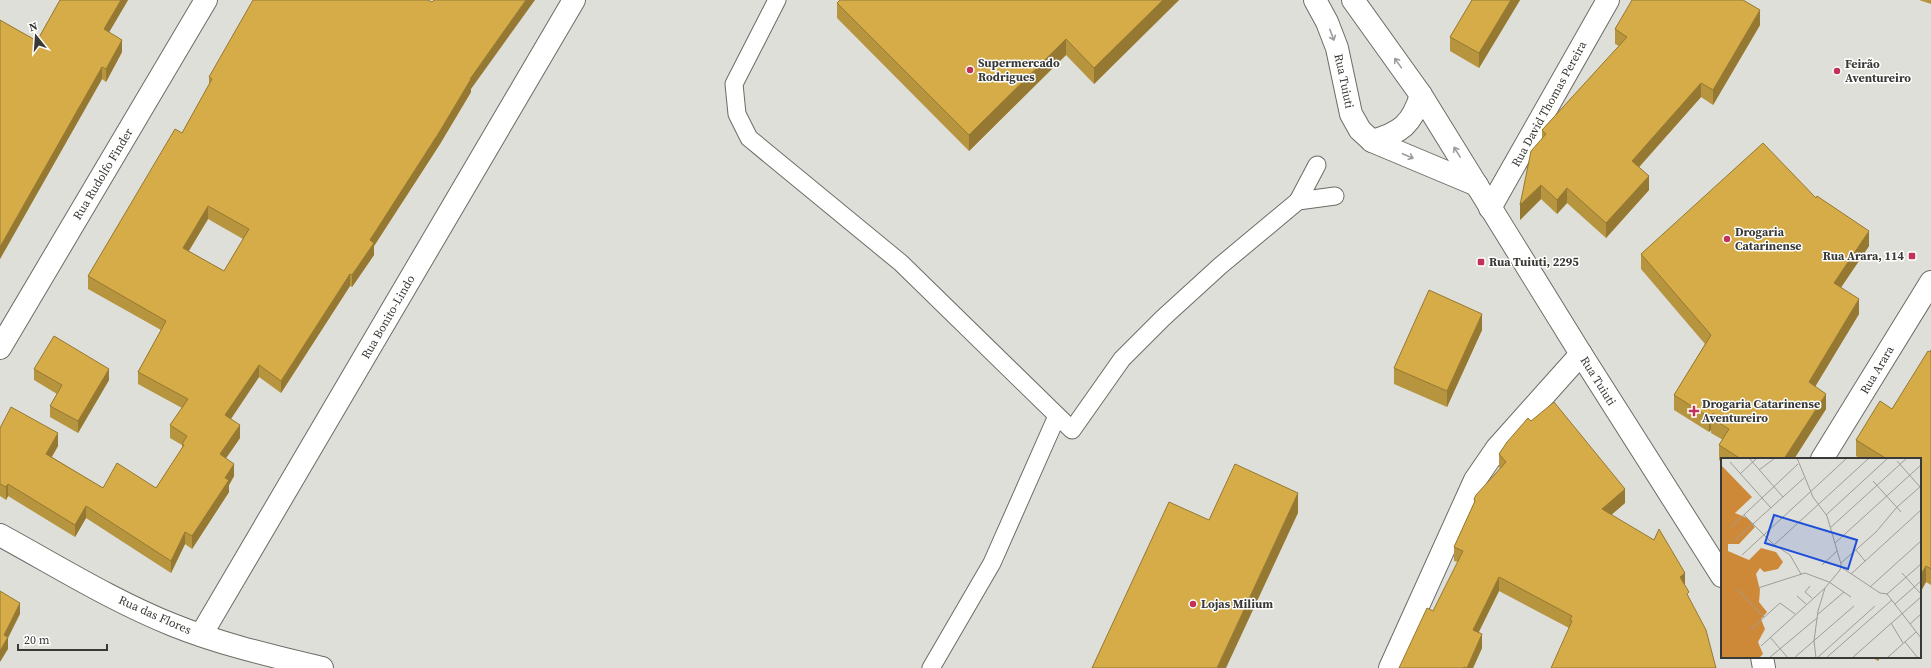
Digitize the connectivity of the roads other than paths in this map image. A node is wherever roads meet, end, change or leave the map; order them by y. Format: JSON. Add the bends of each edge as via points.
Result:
{"nodes":[{"id":1,"x":206,"y":0,"type":"edge"},
{"id":2,"x":574,"y":0,"type":"edge"},
{"id":3,"x":777,"y":0,"type":"edge"},
{"id":4,"x":1315,"y":0,"type":"edge"},
{"id":5,"x":1353,"y":0,"type":"edge"},
{"id":6,"x":1608,"y":0,"type":"edge"},
{"id":7,"x":1421,"y":95,"type":"junction"},
{"id":8,"x":1372,"y":141,"type":"junction"},
{"id":9,"x":1317,"y":165,"type":"dead end"},
{"id":10,"x":1477,"y":185,"type":"junction"},
{"id":11,"x":1335,"y":196,"type":"dead end"},
{"id":12,"x":1298,"y":200,"type":"junction"},
{"id":13,"x":1490,"y":208,"type":"junction"},
{"id":14,"x":1931,"y":282,"type":"edge"},
{"id":15,"x":0,"y":348,"type":"edge"},
{"id":16,"x":1581,"y":354,"type":"junction"},
{"id":17,"x":1057,"y":416,"type":"junction"},
{"id":18,"x":1823,"y":458,"type":"edge"},
{"id":19,"x":0,"y":535,"type":"edge"},
{"id":20,"x":1721,"y":574,"type":"edge"},
{"id":21,"x":201,"y":635,"type":"junction"},
{"id":22,"x":1762,"y":658,"type":"edge"},
{"id":23,"x":322,"y":668,"type":"edge"},
{"id":24,"x":932,"y":668,"type":"edge"},
{"id":25,"x":1390,"y":668,"type":"edge"},
{"id":26,"x":1764,"y":668,"type":"edge"}],
"edges":[{"from":1,"to":15,"type":"street","name":"Rua Rudolfo Finder"},
{"from":2,"to":21,"type":"street","name":"Rua Bonito-Lindo"},
{"from":3,"to":17,"type":"lane","via":[[734,84],[737,114],[749,138],[901,263]]},
{"from":4,"to":8,"type":"street","name":"Rua Tuiuti","one_way":true,"via":[[1337,48],[1351,114],[1360,130]]},
{"from":7,"to":5,"type":"street","name":"Rua Tuiuti","one_way":true},
{"from":6,"to":13,"type":"street","name":"Rua David Thomas Pereira"},
{"from":7,"to":8,"type":"street","via":[[1416,112],[1403,127],[1387,137]]},
{"from":10,"to":7,"type":"street","name":"Rua Tuiuti","one_way":true},
{"from":8,"to":10,"type":"street","name":"Rua Tuiuti","one_way":true},
{"from":9,"to":12,"type":"lane"},
{"from":10,"to":13,"type":"street","name":"Rua Tuiuti"},
{"from":11,"to":12,"type":"lane"},
{"from":12,"to":17,"type":"lane","via":[[1220,266],[1122,359],[1072,430]]},
{"from":13,"to":16,"type":"street","name":"Rua Tuiuti"},
{"from":14,"to":18,"type":"street","name":"Rua Arara"},
{"from":16,"to":20,"type":"street","name":"Rua Tuiuti"},
{"from":16,"to":25,"type":"street","via":[[1496,448],[1475,480]]},
{"from":17,"to":24,"type":"lane","via":[[992,563]]},
{"from":19,"to":21,"type":"street","name":"Rua das Flores","via":[[139,611]]},
{"from":21,"to":23,"type":"street","name":"Rua das Flores"},
{"from":22,"to":26,"type":"street"}]}
